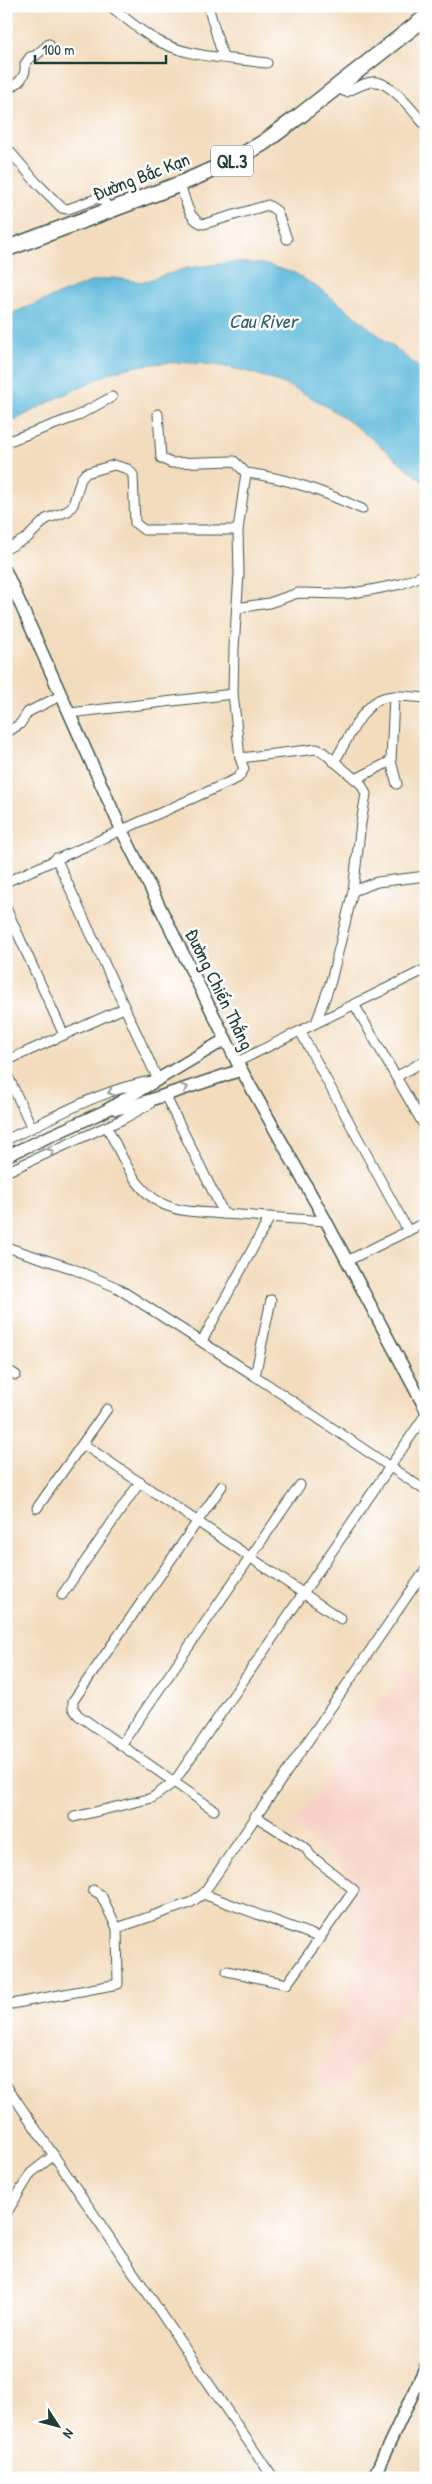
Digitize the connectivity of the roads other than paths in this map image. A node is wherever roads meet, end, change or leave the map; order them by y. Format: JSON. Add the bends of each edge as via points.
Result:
{"nodes":[{"id":1,"x":110,"y":6,"type":"edge"},
{"id":2,"x":208,"y":6,"type":"edge"},
{"id":3,"x":426,"y":17,"type":"edge"},
{"id":4,"x":49,"y":44,"type":"dead end"},
{"id":5,"x":223,"y":57,"type":"junction"},
{"id":6,"x":267,"y":63,"type":"dead end"},
{"id":7,"x":334,"y":87,"type":"junction"},
{"id":8,"x":6,"y":89,"type":"edge"},
{"id":9,"x":426,"y":126,"type":"edge"},
{"id":10,"x":6,"y":147,"type":"edge"},
{"id":11,"x":180,"y":184,"type":"junction"},
{"id":12,"x":110,"y":210,"type":"junction"},
{"id":13,"x":287,"y":239,"type":"dead end"},
{"id":14,"x":6,"y":249,"type":"edge"},
{"id":15,"x":112,"y":397,"type":"dead end"},
{"id":16,"x":158,"y":414,"type":"dead end"},
{"id":17,"x":6,"y":442,"type":"edge"},
{"id":18,"x":246,"y":473,"type":"junction"},
{"id":19,"x":362,"y":509,"type":"dead end"},
{"id":20,"x":238,"y":530,"type":"junction"},
{"id":21,"x":6,"y":549,"type":"edge"},
{"id":22,"x":6,"y":572,"type":"edge"},
{"id":23,"x":426,"y":574,"type":"edge"},
{"id":24,"x":237,"y":608,"type":"junction"},
{"id":25,"x":233,"y":694,"type":"junction"},
{"id":26,"x":62,"y":695,"type":"junction"},
{"id":27,"x":394,"y":696,"type":"junction"},
{"id":28,"x":426,"y":698,"type":"edge"},
{"id":29,"x":70,"y":713,"type":"junction"},
{"id":30,"x":6,"y":733,"type":"edge"},
{"id":31,"x":240,"y":758,"type":"junction"},
{"id":32,"x":391,"y":761,"type":"junction"},
{"id":33,"x":334,"y":762,"type":"junction"},
{"id":34,"x":356,"y":779,"type":"junction"},
{"id":35,"x":398,"y":784,"type":"dead end"},
{"id":36,"x":122,"y":831,"type":"junction"},
{"id":37,"x":56,"y":858,"type":"junction"},
{"id":38,"x":426,"y":876,"type":"edge"},
{"id":39,"x":6,"y":882,"type":"edge"},
{"id":40,"x":353,"y":891,"type":"junction"},
{"id":41,"x":6,"y":908,"type":"edge"},
{"id":42,"x":426,"y":969,"type":"edge"},
{"id":43,"x":354,"y":1004,"type":"junction"},
{"id":44,"x":124,"y":1008,"type":"junction"},
{"id":45,"x":316,"y":1023,"type":"junction"},
{"id":46,"x":300,"y":1031,"type":"junction"},
{"id":47,"x":64,"y":1035,"type":"junction"},
{"id":48,"x":226,"y":1039,"type":"junction"},
{"id":49,"x":426,"y":1060,"type":"edge"},
{"id":50,"x":6,"y":1061,"type":"edge"},
{"id":51,"x":239,"y":1066,"type":"junction"},
{"id":52,"x":6,"y":1072,"type":"edge"},
{"id":53,"x":396,"y":1076,"type":"junction"},
{"id":54,"x":158,"y":1080,"type":"junction"},
{"id":55,"x":165,"y":1095,"type":"junction"},
{"id":56,"x":105,"y":1111,"type":"junction"},
{"id":57,"x":107,"y":1127,"type":"junction"},
{"id":58,"x":32,"y":1128,"type":"junction"},
{"id":59,"x":426,"y":1129,"type":"edge"},
{"id":60,"x":6,"y":1140,"type":"edge"},
{"id":61,"x":6,"y":1156,"type":"edge"},
{"id":62,"x":6,"y":1172,"type":"edge"},
{"id":63,"x":224,"y":1214,"type":"junction"},
{"id":64,"x":270,"y":1217,"type":"junction"},
{"id":65,"x":326,"y":1221,"type":"junction"},
{"id":66,"x":426,"y":1222,"type":"edge"},
{"id":67,"x":408,"y":1231,"type":"junction"},
{"id":68,"x":6,"y":1247,"type":"edge"},
{"id":69,"x":347,"y":1261,"type":"junction"},
{"id":70,"x":271,"y":1300,"type":"dead end"},
{"id":71,"x":202,"y":1341,"type":"junction"},
{"id":72,"x":6,"y":1369,"type":"edge"},
{"id":73,"x":16,"y":1375,"type":"dead end"},
{"id":74,"x":255,"y":1376,"type":"junction"},
{"id":75,"x":107,"y":1408,"type":"dead end"},
{"id":76,"x":426,"y":1410,"type":"edge"},
{"id":77,"x":426,"y":1414,"type":"edge"},
{"id":78,"x":83,"y":1444,"type":"junction"},
{"id":79,"x":390,"y":1466,"type":"junction"},
{"id":80,"x":140,"y":1482,"type":"junction"},
{"id":81,"x":300,"y":1485,"type":"dead end"},
{"id":82,"x":222,"y":1486,"type":"dead end"},
{"id":83,"x":426,"y":1491,"type":"edge"},
{"id":84,"x":38,"y":1508,"type":"dead end"},
{"id":85,"x":198,"y":1521,"type":"junction"},
{"id":86,"x":251,"y":1557,"type":"junction"},
{"id":87,"x":426,"y":1569,"type":"edge"},
{"id":88,"x":304,"y":1592,"type":"junction"},
{"id":89,"x":62,"y":1595,"type":"dead end"},
{"id":90,"x":341,"y":1619,"type":"dead end"},
{"id":91,"x":121,"y":1745,"type":"junction"},
{"id":92,"x":174,"y":1782,"type":"junction"},
{"id":93,"x":214,"y":1810,"type":"dead end"},
{"id":94,"x":255,"y":1816,"type":"junction"},
{"id":95,"x":74,"y":1817,"type":"dead end"},
{"id":96,"x":93,"y":1890,"type":"dead end"},
{"id":97,"x":203,"y":1894,"type":"junction"},
{"id":98,"x":117,"y":1928,"type":"junction"},
{"id":99,"x":321,"y":1938,"type":"junction"},
{"id":100,"x":227,"y":1971,"type":"dead end"},
{"id":101,"x":6,"y":2005,"type":"edge"},
{"id":102,"x":6,"y":2085,"type":"edge"},
{"id":103,"x":54,"y":2155,"type":"junction"},
{"id":104,"x":6,"y":2214,"type":"edge"},
{"id":105,"x":426,"y":2366,"type":"edge"},
{"id":106,"x":272,"y":2478,"type":"edge"},
{"id":107,"x":373,"y":2478,"type":"edge"}],
"edges":[{"from":1,"to":5,"type":"street","via":[[167,45]]},
{"from":2,"to":5,"type":"street"},
{"from":3,"to":7,"type":"highway","name":"Đường Bắc Kạn","number":"QL.3"},
{"from":4,"to":8,"type":"street","via":[[30,57],[25,64],[24,77]]},
{"from":5,"to":6,"type":"street"},
{"from":7,"to":9,"type":"street","via":[[346,92],[378,82],[394,92]]},
{"from":7,"to":11,"type":"highway","name":"Đường Bắc Kạn","number":"QL.3","via":[[263,142],[232,161]]},
{"from":10,"to":12,"type":"street","via":[[62,208],[68,209],[101,197]]},
{"from":11,"to":12,"type":"highway","name":"Đường Bắc Kạn","number":"QL.3"},
{"from":11,"to":13,"type":"street","via":[[192,219],[198,223],[204,224],[268,204],[277,211]]},
{"from":12,"to":14,"type":"highway","name":"Đường Bắc Kạn","number":"QL.3"},
{"from":15,"to":17,"type":"street","via":[[75,417]]},
{"from":16,"to":18,"type":"street","via":[[161,458],[171,462],[234,461]]},
{"from":18,"to":19,"type":"street","via":[[286,479]]},
{"from":18,"to":20,"type":"street"},
{"from":20,"to":21,"type":"street","via":[[138,528],[135,523],[133,474],[128,469],[114,466],[86,473],[68,511],[46,519],[27,538]]},
{"from":20,"to":24,"type":"street"},
{"from":22,"to":26,"type":"main road","name":"Đường Chiến Thắng"},
{"from":23,"to":24,"type":"street","via":[[371,590],[346,594],[298,593],[269,603]]},
{"from":24,"to":25,"type":"street"},
{"from":25,"to":29,"type":"street"},
{"from":25,"to":31,"type":"street"},
{"from":26,"to":29,"type":"main road","name":"Đường Chiến Thắng"},
{"from":26,"to":30,"type":"street","via":[[28,712],[20,724]]},
{"from":27,"to":28,"type":"street"},
{"from":27,"to":32,"type":"street"},
{"from":27,"to":33,"type":"street","via":[[376,700],[367,708]]},
{"from":29,"to":36,"type":"main road","name":"Đường Chiến Thắng"},
{"from":31,"to":33,"type":"street","via":[[317,750]]},
{"from":31,"to":36,"type":"street","via":[[244,769],[238,778]]},
{"from":32,"to":34,"type":"street"},
{"from":32,"to":35,"type":"street"},
{"from":33,"to":34,"type":"street"},
{"from":34,"to":40,"type":"street","via":[[366,794]]},
{"from":36,"to":37,"type":"street"},
{"from":36,"to":48,"type":"main road","name":"Đường Chiến Thắng"},
{"from":37,"to":39,"type":"street"},
{"from":37,"to":44,"type":"street"},
{"from":38,"to":40,"type":"street","via":[[377,882]]},
{"from":40,"to":45,"type":"street","via":[[331,981]]},
{"from":41,"to":47,"type":"street"},
{"from":42,"to":43,"type":"street"},
{"from":43,"to":45,"type":"street"},
{"from":43,"to":53,"type":"street"},
{"from":44,"to":47,"type":"street"},
{"from":44,"to":54,"type":"street"},
{"from":45,"to":46,"type":"street"},
{"from":46,"to":51,"type":"street"},
{"from":46,"to":67,"type":"street"},
{"from":47,"to":50,"type":"street"},
{"from":48,"to":51,"type":"main road","name":"Đường Chiến Thắng"},
{"from":48,"to":54,"type":"main road"},
{"from":49,"to":53,"type":"street"},
{"from":55,"to":51,"type":"main road","one_way":true},
{"from":51,"to":65,"type":"main road","name":"Đường Chiến Thắng"},
{"from":52,"to":58,"type":"street"},
{"from":53,"to":59,"type":"street"},
{"from":54,"to":56,"type":"main road"},
{"from":54,"to":58,"type":"street","one_way":true,"via":[[118,1089]]},
{"from":55,"to":56,"type":"main road"},
{"from":55,"to":57,"type":"street"},
{"from":55,"to":63,"type":"street"},
{"from":56,"to":61,"type":"main road"},
{"from":62,"to":57,"type":"street","one_way":true},
{"from":57,"to":63,"type":"street","via":[[137,1184],[145,1192],[173,1208]]},
{"from":58,"to":60,"type":"street"},
{"from":63,"to":64,"type":"street"},
{"from":64,"to":65,"type":"street"},
{"from":64,"to":71,"type":"street"},
{"from":65,"to":69,"type":"main road","name":"Đường Chiến Thắng"},
{"from":66,"to":67,"type":"street"},
{"from":67,"to":69,"type":"street"},
{"from":68,"to":71,"type":"street","via":[[116,1287]]},
{"from":69,"to":76,"type":"main road","name":"Đường Chiến Thắng"},
{"from":70,"to":74,"type":"street"},
{"from":71,"to":74,"type":"street"},
{"from":72,"to":73,"type":"street"},
{"from":74,"to":79,"type":"street"},
{"from":75,"to":78,"type":"street"},
{"from":77,"to":79,"type":"street"},
{"from":78,"to":80,"type":"street"},
{"from":78,"to":84,"type":"street"},
{"from":79,"to":83,"type":"street"},
{"from":79,"to":88,"type":"street"},
{"from":80,"to":85,"type":"street"},
{"from":80,"to":89,"type":"street"},
{"from":81,"to":86,"type":"street"},
{"from":82,"to":85,"type":"street"},
{"from":85,"to":86,"type":"street"},
{"from":85,"to":91,"type":"street","via":[[73,1701],[72,1708],[78,1715]]},
{"from":86,"to":88,"type":"street"},
{"from":86,"to":91,"type":"street"},
{"from":87,"to":94,"type":"street"},
{"from":88,"to":90,"type":"street"},
{"from":88,"to":92,"type":"street"},
{"from":91,"to":92,"type":"street"},
{"from":92,"to":93,"type":"street"},
{"from":92,"to":95,"type":"street","via":[[152,1798]]},
{"from":94,"to":97,"type":"street"},
{"from":94,"to":99,"type":"street","via":[[306,1848],[352,1886],[353,1893]]},
{"from":96,"to":98,"type":"street","via":[[100,1895]]},
{"from":97,"to":98,"type":"street","via":[[190,1903]]},
{"from":97,"to":99,"type":"street"},
{"from":98,"to":101,"type":"street","via":[[118,1984]]},
{"from":99,"to":100,"type":"street","via":[[287,1984]]},
{"from":102,"to":103,"type":"street"},
{"from":103,"to":104,"type":"street","via":[[31,2173]]},
{"from":103,"to":106,"type":"street"},
{"from":105,"to":107,"type":"main road"}]}
